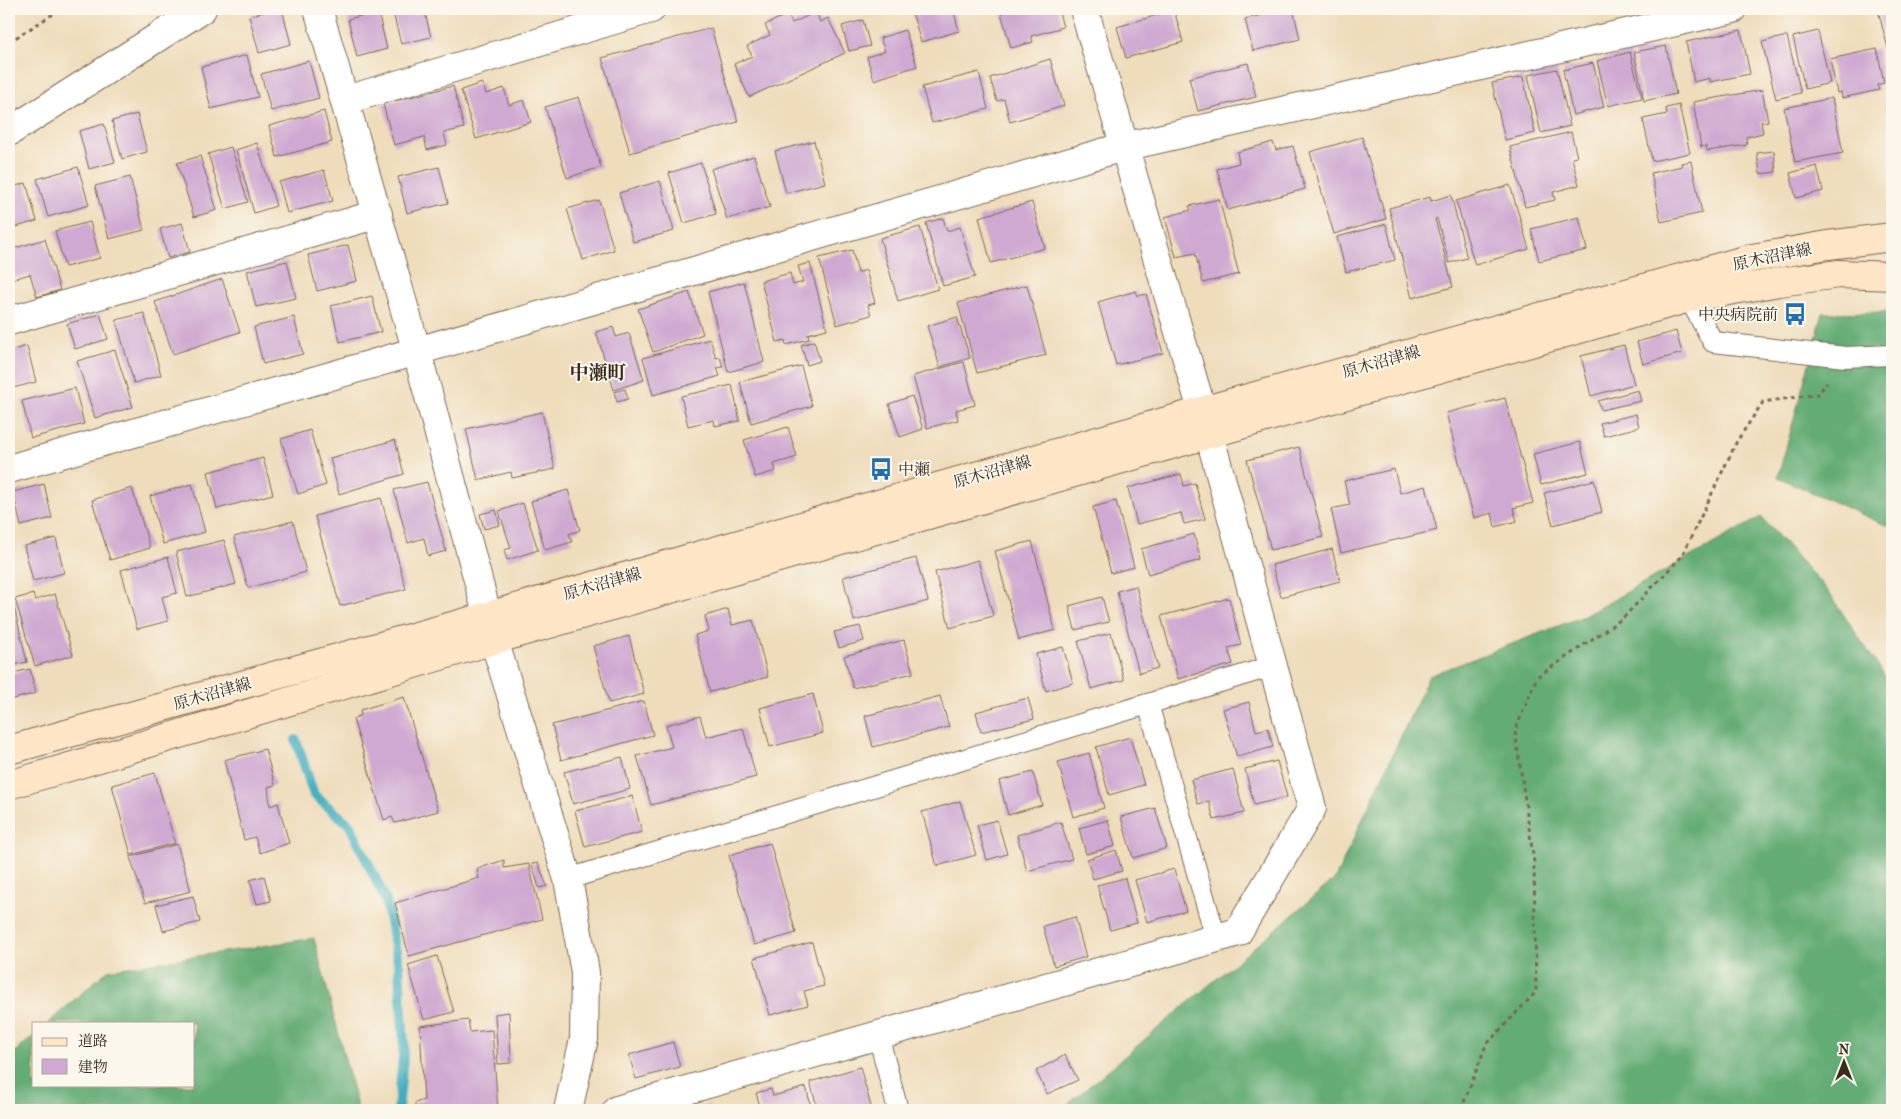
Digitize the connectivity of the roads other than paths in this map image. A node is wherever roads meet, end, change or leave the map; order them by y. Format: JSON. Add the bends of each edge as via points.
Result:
{"nodes":[{"id":1,"x":202,"y":9,"type":"edge"},
{"id":2,"x":318,"y":9,"type":"edge"},
{"id":3,"x":1084,"y":9,"type":"edge"},
{"id":4,"x":1733,"y":9,"type":"edge"},
{"id":5,"x":643,"y":10,"type":"edge"},
{"id":6,"x":346,"y":100,"type":"junction"},
{"id":7,"x":9,"y":132,"type":"edge"},
{"id":8,"x":1123,"y":147,"type":"junction"},
{"id":9,"x":378,"y":214,"type":"junction"},
{"id":10,"x":1892,"y":218,"type":"edge"},
{"id":11,"x":1892,"y":237,"type":"edge"},
{"id":12,"x":1752,"y":258,"type":"junction"},
{"id":13,"x":1892,"y":262,"type":"edge"},
{"id":14,"x":1839,"y":274,"type":"junction"},
{"id":15,"x":1892,"y":276,"type":"edge"},
{"id":16,"x":1689,"y":298,"type":"junction"},
{"id":17,"x":9,"y":321,"type":"edge"},
{"id":18,"x":417,"y":352,"type":"junction"},
{"id":19,"x":1892,"y":354,"type":"edge"},
{"id":20,"x":1206,"y":422,"type":"junction"},
{"id":21,"x":9,"y":469,"type":"edge"},
{"id":22,"x":491,"y":628,"type":"junction"},
{"id":23,"x":1273,"y":666,"type":"junction"},
{"id":24,"x":1148,"y":704,"type":"junction"},
{"id":25,"x":9,"y":750,"type":"edge"},
{"id":26,"x":9,"y":785,"type":"edge"},
{"id":27,"x":568,"y":879,"type":"junction"},
{"id":28,"x":1216,"y":938,"type":"junction"},
{"id":29,"x":878,"y":1035,"type":"junction"},
{"id":30,"x":568,"y":1110,"type":"edge"},
{"id":31,"x":617,"y":1110,"type":"edge"},
{"id":32,"x":898,"y":1110,"type":"edge"}],
"edges":[{"from":1,"to":7,"type":"street"},
{"from":2,"to":6,"type":"street"},
{"from":3,"to":8,"type":"street"},
{"from":4,"to":8,"type":"street"},
{"from":5,"to":6,"type":"street"},
{"from":6,"to":9,"type":"street"},
{"from":8,"to":18,"type":"street"},
{"from":8,"to":20,"type":"street"},
{"from":9,"to":17,"type":"street"},
{"from":9,"to":18,"type":"street"},
{"from":10,"to":12,"type":"main road","via":[[1822,234]]},
{"from":11,"to":12,"type":"main road","name":"原木沼津線"},
{"from":12,"to":20,"type":"main road","name":"原木沼津線"},
{"from":13,"to":14,"type":"main road","name":"原木沼津線"},
{"from":14,"to":15,"type":"main road","name":"原木沼津線"},
{"from":14,"to":16,"type":"main road","name":"原木沼津線"},
{"from":16,"to":19,"type":"lane","via":[[1712,342],[1845,357]]},
{"from":16,"to":20,"type":"main road","name":"原木沼津線"},
{"from":18,"to":21,"type":"street"},
{"from":18,"to":22,"type":"street"},
{"from":20,"to":22,"type":"main road","name":"原木沼津線"},
{"from":20,"to":23,"type":"street"},
{"from":22,"to":25,"type":"main road","name":"原木沼津線"},
{"from":22,"to":26,"type":"main road","name":"原木沼津線"},
{"from":22,"to":27,"type":"street"},
{"from":23,"to":24,"type":"lane"},
{"from":23,"to":28,"type":"street","via":[[1312,808],[1238,932]]},
{"from":24,"to":27,"type":"lane"},
{"from":24,"to":28,"type":"lane"},
{"from":27,"to":30,"type":"street","via":[[585,972],[584,1039]]},
{"from":28,"to":29,"type":"street"},
{"from":29,"to":31,"type":"street"},
{"from":29,"to":32,"type":"lane"}]}
